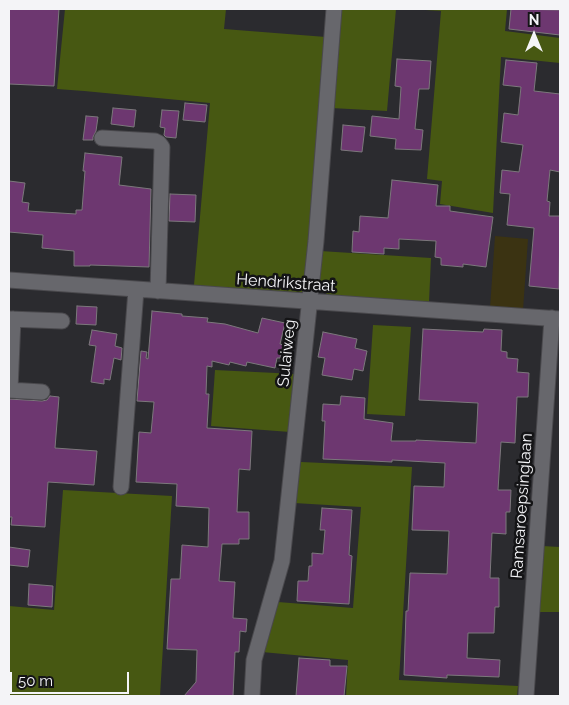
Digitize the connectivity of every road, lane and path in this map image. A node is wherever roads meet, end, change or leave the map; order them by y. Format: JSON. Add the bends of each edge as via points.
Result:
{"nodes":[{"id":1,"x":334,"y":9,"type":"edge"},
{"id":2,"x":102,"y":138,"type":"dead end"},
{"id":3,"x":9,"y":280,"type":"edge"},
{"id":4,"x":136,"y":290,"type":"junction"},
{"id":5,"x":158,"y":291,"type":"junction"},
{"id":6,"x":310,"y":302,"type":"junction"},
{"id":7,"x":556,"y":318,"type":"edge"},
{"id":8,"x":11,"y":319,"type":"edge"},
{"id":9,"x":62,"y":321,"type":"dead end"},
{"id":10,"x":10,"y":390,"type":"edge"},
{"id":11,"x":42,"y":392,"type":"dead end"},
{"id":12,"x":121,"y":487,"type":"dead end"},
{"id":13,"x":252,"y":696,"type":"edge"},
{"id":14,"x":526,"y":696,"type":"edge"}],
"edges":[{"from":1,"to":6,"type":"street","name":"Sulaiweg"},
{"from":2,"to":5,"type":"street","via":[[154,141],[162,147]]},
{"from":3,"to":4,"type":"street","name":"Hendrikstraat"},
{"from":4,"to":5,"type":"street","name":"Hendrikstraat"},
{"from":4,"to":12,"type":"street"},
{"from":5,"to":6,"type":"street","name":"Hendrikstraat"},
{"from":6,"to":7,"type":"street","name":"Hendrikstraat"},
{"from":6,"to":13,"type":"street","name":"Sulaiweg","via":[[282,561],[254,660]]},
{"from":7,"to":14,"type":"street","name":"Ramsaroepsinglaan"},
{"from":8,"to":9,"type":"street"},
{"from":8,"to":10,"type":"street"},
{"from":10,"to":11,"type":"street"}]}
